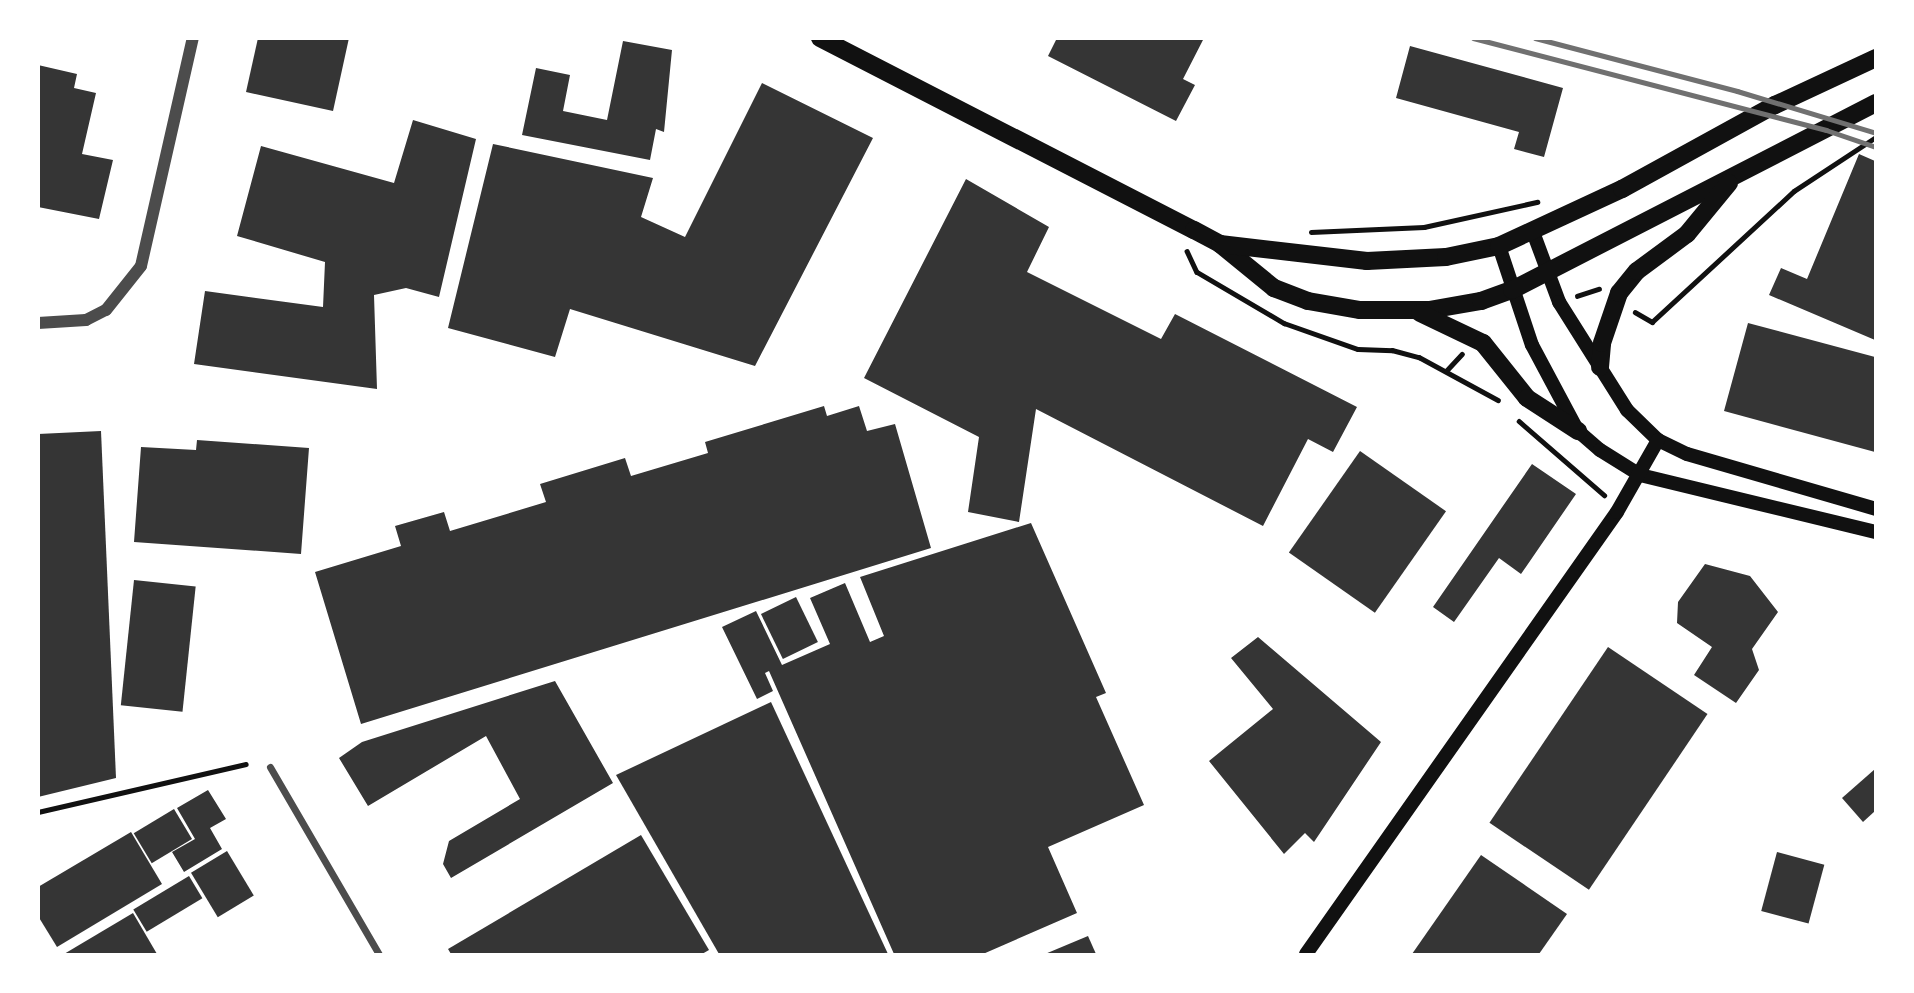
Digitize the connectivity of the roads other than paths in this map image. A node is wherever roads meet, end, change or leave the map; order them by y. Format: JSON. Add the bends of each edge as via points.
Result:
{"nodes":[{"id":1,"x":193,"y":38,"type":"edge"},
{"id":2,"x":820,"y":38,"type":"edge"},
{"id":3,"x":1875,"y":58,"type":"edge"},
{"id":4,"x":1875,"y":103,"type":"edge"},
{"id":5,"x":1733,"y":177,"type":"junction"},
{"id":6,"x":1533,"y":232,"type":"junction"},
{"id":7,"x":1220,"y":244,"type":"junction"},
{"id":8,"x":1499,"y":246,"type":"junction"},
{"id":9,"x":1545,"y":274,"type":"junction"},
{"id":10,"x":1512,"y":290,"type":"junction"},
{"id":11,"x":1413,"y":311,"type":"junction"},
{"id":12,"x":38,"y":323,"type":"edge"},
{"id":13,"x":1600,"y":367,"type":"junction"},
{"id":14,"x":1578,"y":431,"type":"junction"},
{"id":15,"x":1657,"y":440,"type":"junction"},
{"id":16,"x":1640,"y":475,"type":"junction"},
{"id":17,"x":1875,"y":509,"type":"edge"},
{"id":18,"x":1875,"y":532,"type":"edge"},
{"id":19,"x":270,"y":767,"type":"dead end"},
{"id":20,"x":379,"y":954,"type":"edge"},
{"id":21,"x":1306,"y":954,"type":"edge"}],
"edges":[{"from":1,"to":12,"type":"street","via":[[142,266],[106,310],[86,320]]},
{"from":2,"to":7,"type":"main road"},
{"from":3,"to":6,"type":"main road"},
{"from":4,"to":5,"type":"main road"},
{"from":5,"to":9,"type":"main road"},
{"from":5,"to":13,"type":"main road","via":[[1687,234],[1637,271],[1619,293],[1605,333]]},
{"from":6,"to":8,"type":"main road"},
{"from":6,"to":9,"type":"main road"},
{"from":7,"to":8,"type":"main road","via":[[1367,261],[1446,257]]},
{"from":7,"to":11,"type":"main road","via":[[1274,288],[1308,301],[1360,310]]},
{"from":8,"to":10,"type":"main road"},
{"from":9,"to":10,"type":"main road"},
{"from":9,"to":13,"type":"main road"},
{"from":10,"to":11,"type":"main road","via":[[1481,301]]},
{"from":10,"to":14,"type":"main road","via":[[1532,345]]},
{"from":11,"to":14,"type":"main road","via":[[1450,324],[1483,343],[1527,398]]},
{"from":13,"to":15,"type":"main road","via":[[1628,410]]},
{"from":14,"to":16,"type":"main road"},
{"from":15,"to":16,"type":"main road"},
{"from":15,"to":17,"type":"main road","via":[[1687,454]]},
{"from":16,"to":18,"type":"main road"},
{"from":16,"to":21,"type":"main road"},
{"from":19,"to":20,"type":"street"}]}
